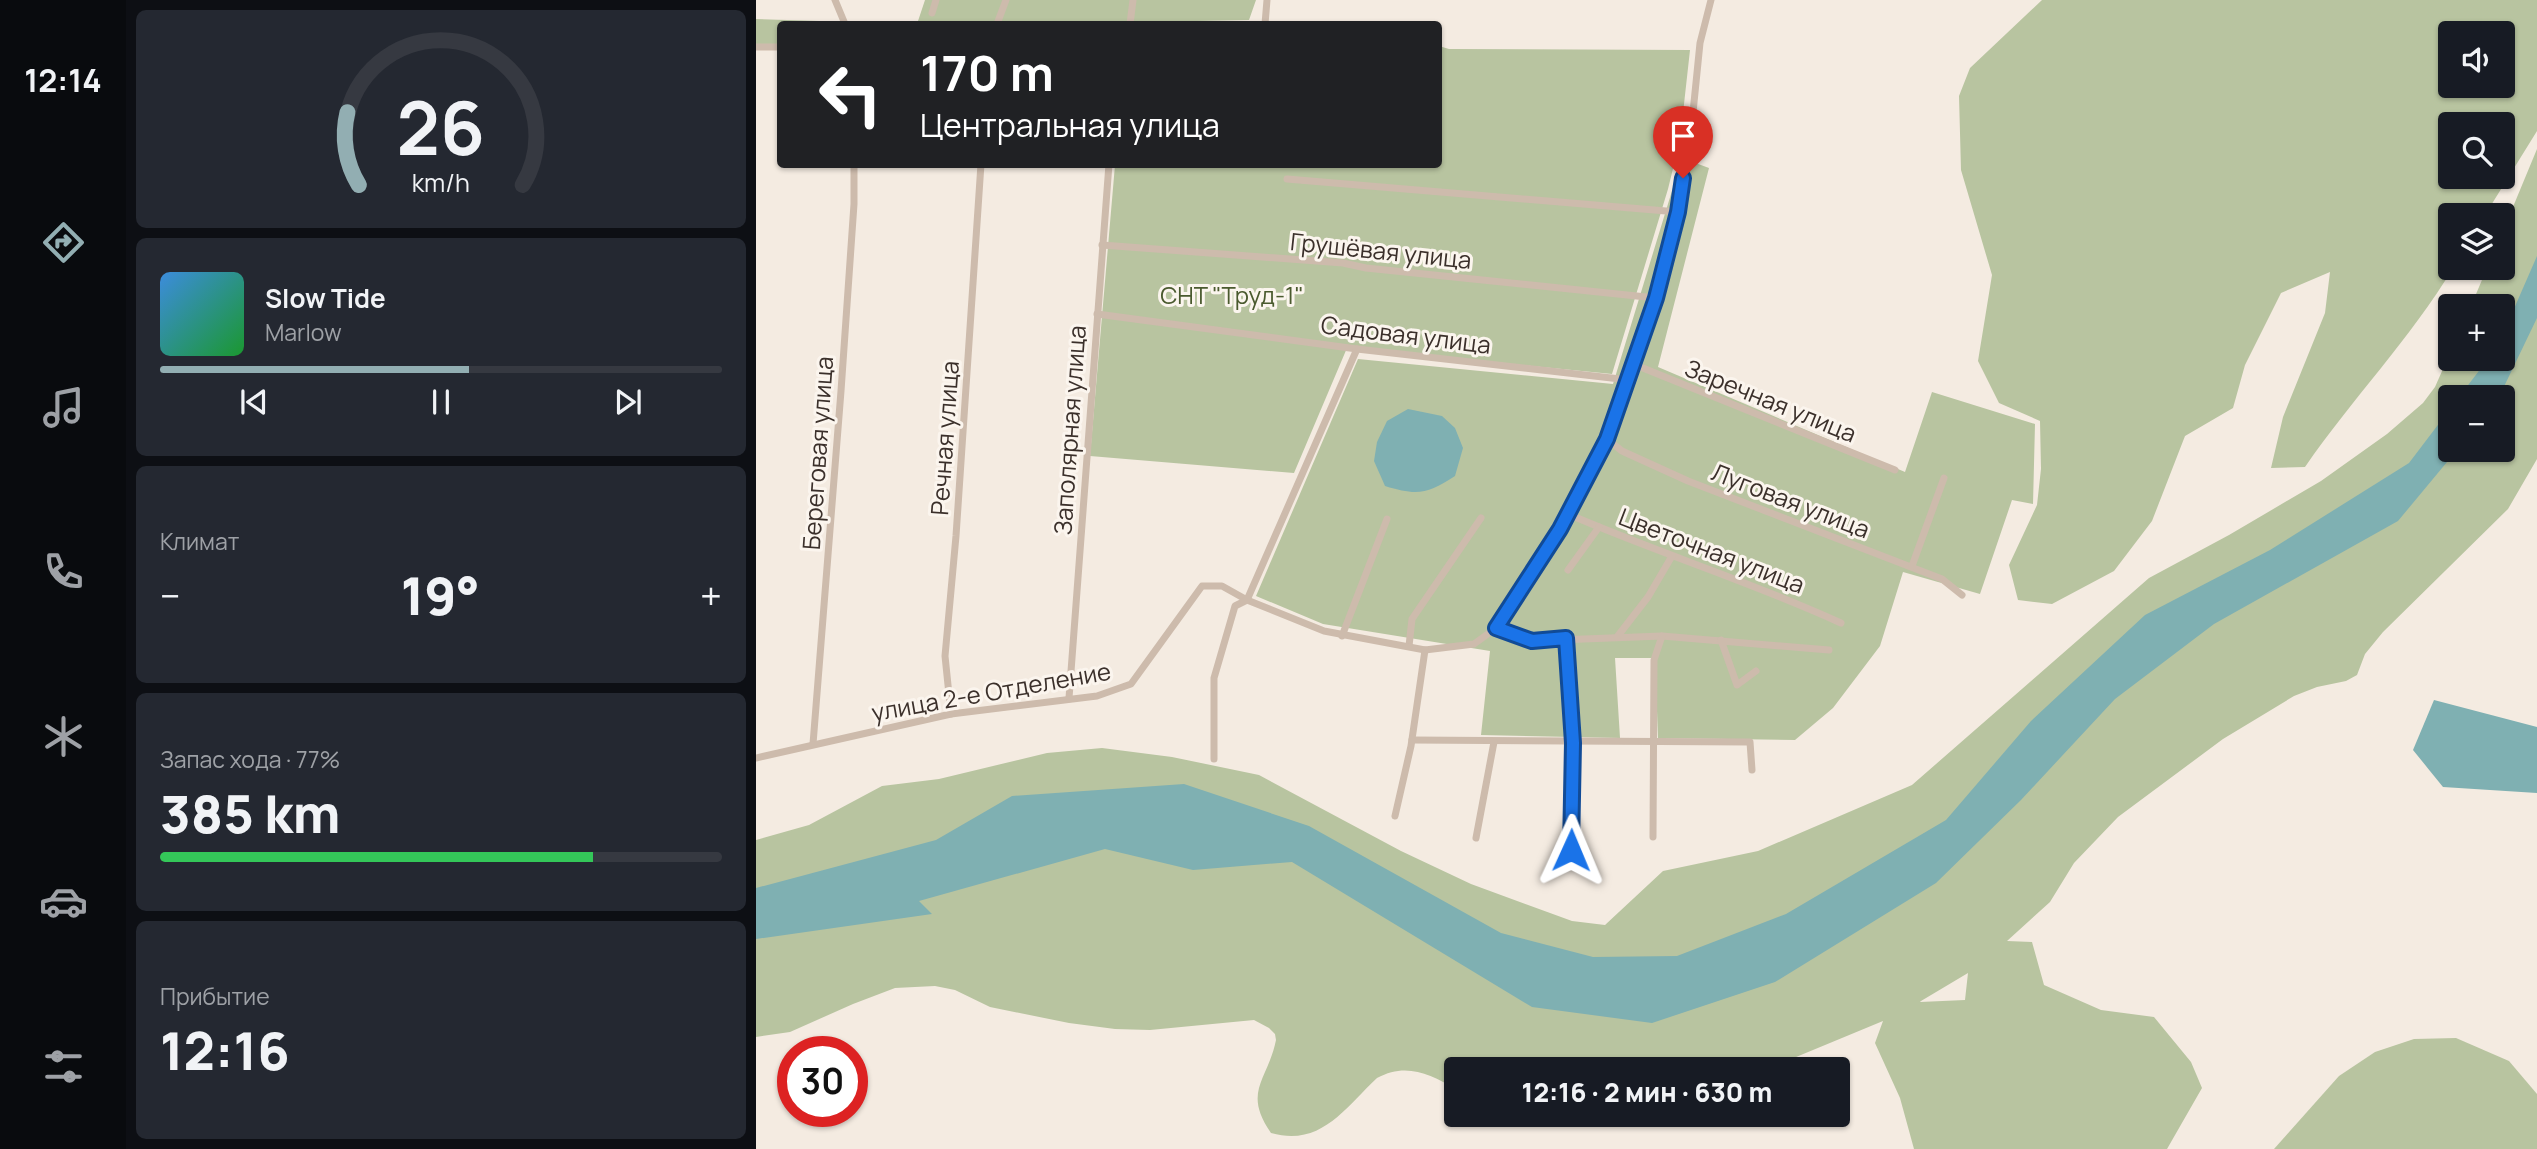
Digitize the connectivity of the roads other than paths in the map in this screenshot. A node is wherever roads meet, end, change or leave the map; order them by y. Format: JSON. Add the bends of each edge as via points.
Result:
{"nodes":[{"id":1,"x":835,"y":0,"type":"edge"},
{"id":2,"x":936,"y":0,"type":"edge"},
{"id":3,"x":1006,"y":0,"type":"edge"},
{"id":4,"x":1133,"y":0,"type":"edge"},
{"id":5,"x":1267,"y":0,"type":"edge"},
{"id":6,"x":1711,"y":0,"type":"edge"},
{"id":7,"x":932,"y":13,"type":"dead end"},
{"id":8,"x":844,"y":21,"type":"edge"},
{"id":9,"x":998,"y":21,"type":"edge"},
{"id":10,"x":1130,"y":21,"type":"edge"},
{"id":11,"x":1265,"y":21,"type":"edge"},
{"id":12,"x":756,"y":47,"type":"edge"},
{"id":13,"x":777,"y":47,"type":"edge"},
{"id":14,"x":854,"y":168,"type":"edge"},
{"id":15,"x":981,"y":168,"type":"edge"},
{"id":16,"x":1109,"y":168,"type":"edge"},
{"id":17,"x":1287,"y":179,"type":"dead end"},
{"id":18,"x":1678,"y":212,"type":"junction"},
{"id":19,"x":1102,"y":245,"type":"junction"},
{"id":20,"x":1656,"y":298,"type":"junction"},
{"id":21,"x":1097,"y":314,"type":"junction"},
{"id":22,"x":1357,"y":349,"type":"junction"},
{"id":23,"x":1633,"y":364,"type":"junction"},
{"id":24,"x":1629,"y":380,"type":"junction"},
{"id":25,"x":1607,"y":439,"type":"junction"},
{"id":26,"x":1895,"y":471,"type":"dead end"},
{"id":27,"x":1944,"y":478,"type":"dead end"},
{"id":28,"x":1568,"y":514,"type":"junction"},
{"id":29,"x":1481,"y":518,"type":"dead end"},
{"id":30,"x":1387,"y":520,"type":"dead end"},
{"id":31,"x":1599,"y":527,"type":"junction"},
{"id":32,"x":1672,"y":556,"type":"junction"},
{"id":33,"x":1912,"y":566,"type":"junction"},
{"id":34,"x":1568,"y":570,"type":"dead end"},
{"id":35,"x":1962,"y":595,"type":"dead end"},
{"id":36,"x":1247,"y":600,"type":"junction"},
{"id":37,"x":1841,"y":624,"type":"dead end"},
{"id":38,"x":1496,"y":628,"type":"junction"},
{"id":39,"x":1342,"y":636,"type":"junction"},
{"id":40,"x":1662,"y":636,"type":"junction"},
{"id":41,"x":1617,"y":637,"type":"junction"},
{"id":42,"x":1566,"y":638,"type":"junction"},
{"id":43,"x":1721,"y":640,"type":"junction"},
{"id":44,"x":1409,"y":646,"type":"junction"},
{"id":45,"x":1425,"y":650,"type":"junction"},
{"id":46,"x":1829,"y":650,"type":"dead end"},
{"id":47,"x":1756,"y":671,"type":"dead end"},
{"id":48,"x":1069,"y":698,"type":"junction"},
{"id":49,"x":951,"y":714,"type":"junction"},
{"id":50,"x":1412,"y":740,"type":"junction"},
{"id":51,"x":1494,"y":742,"type":"junction"},
{"id":52,"x":1573,"y":743,"type":"junction"},
{"id":53,"x":1653,"y":743,"type":"junction"},
{"id":54,"x":813,"y":744,"type":"junction"},
{"id":55,"x":756,"y":758,"type":"edge"},
{"id":56,"x":1214,"y":759,"type":"dead end"},
{"id":57,"x":1752,"y":770,"type":"dead end"},
{"id":58,"x":1395,"y":816,"type":"dead end"},
{"id":59,"x":1653,"y":837,"type":"dead end"},
{"id":60,"x":1476,"y":838,"type":"dead end"},
{"id":61,"x":1571,"y":850,"type":"dead end"}],
"edges":[{"from":1,"to":8,"type":"street"},
{"from":2,"to":7,"type":"street"},
{"from":3,"to":9,"type":"street"},
{"from":4,"to":10,"type":"street"},
{"from":5,"to":11,"type":"street"},
{"from":6,"to":18,"type":"street","via":[[1700,43]]},
{"from":12,"to":13,"type":"street"},
{"from":14,"to":54,"type":"street","name":"Береговая улица"},
{"from":15,"to":49,"type":"street","name":"Речная улица","via":[[945,656]]},
{"from":16,"to":19,"type":"street","name":"Заполярная улица"},
{"from":17,"to":18,"type":"street"},
{"from":18,"to":20,"type":"street"},
{"from":19,"to":20,"type":"street","name":"Грушёвая улица","via":[[1343,263]]},
{"from":19,"to":21,"type":"street","name":"Заполярная улица"},
{"from":20,"to":23,"type":"street"},
{"from":21,"to":22,"type":"street","name":"Садовая улица"},
{"from":21,"to":48,"type":"street","name":"Заполярная улица"},
{"from":22,"to":24,"type":"street","name":"Садовая улица"},
{"from":22,"to":36,"type":"street"},
{"from":23,"to":24,"type":"street"},
{"from":23,"to":26,"type":"street","name":"Заречная улица"},
{"from":24,"to":25,"type":"street"},
{"from":25,"to":28,"type":"street"},
{"from":25,"to":33,"type":"street","name":"Луговая улица","via":[[1622,451],[1688,481]]},
{"from":27,"to":33,"type":"street"},
{"from":28,"to":31,"type":"street","name":"Цветочная улица"},
{"from":28,"to":38,"type":"street"},
{"from":29,"to":44,"type":"street","via":[[1412,618]]},
{"from":30,"to":39,"type":"street"},
{"from":31,"to":32,"type":"street","name":"Цветочная улица"},
{"from":31,"to":34,"type":"street"},
{"from":32,"to":37,"type":"street","name":"Цветочная улица"},
{"from":32,"to":41,"type":"street"},
{"from":33,"to":35,"type":"street","name":"Луговая улица","via":[[1942,579]]},
{"from":36,"to":39,"type":"street","name":"улица 2-е Отделение"},
{"from":36,"to":48,"type":"street","name":"улица 2-е Отделение","via":[[1222,586],[1202,586],[1131,684]]},
{"from":36,"to":56,"type":"street","via":[[1235,606],[1214,678]]},
{"from":38,"to":42,"type":"street","via":[[1532,641]]},
{"from":38,"to":45,"type":"street","via":[[1474,644]]},
{"from":39,"to":44,"type":"street","name":"улица 2-е Отделение"},
{"from":40,"to":41,"type":"street"},
{"from":40,"to":43,"type":"street"},
{"from":40,"to":53,"type":"street","via":[[1654,660]]},
{"from":41,"to":42,"type":"street"},
{"from":42,"to":52,"type":"street"},
{"from":43,"to":46,"type":"street"},
{"from":43,"to":47,"type":"street","via":[[1737,685]]},
{"from":44,"to":45,"type":"street","name":"улица 2-е Отделение"},
{"from":45,"to":50,"type":"street"},
{"from":48,"to":49,"type":"street","name":"улица 2-е Отделение"},
{"from":49,"to":54,"type":"street","name":"улица 2-е Отделение"},
{"from":50,"to":51,"type":"street"},
{"from":50,"to":58,"type":"street"},
{"from":51,"to":52,"type":"street"},
{"from":51,"to":60,"type":"street"},
{"from":52,"to":53,"type":"street"},
{"from":52,"to":61,"type":"street"},
{"from":53,"to":57,"type":"street","via":[[1750,742]]},
{"from":53,"to":59,"type":"street"},
{"from":54,"to":55,"type":"street","name":"улица 2-е Отделение"}]}
